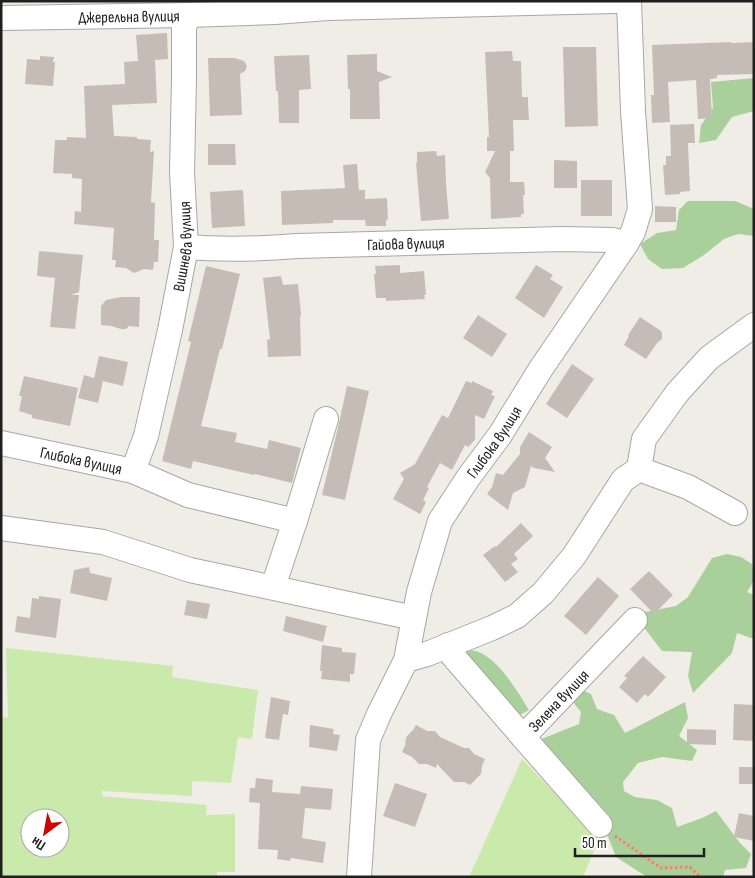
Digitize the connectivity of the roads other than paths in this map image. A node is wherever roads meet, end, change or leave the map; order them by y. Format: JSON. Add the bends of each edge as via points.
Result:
{"nodes":[{"id":1,"x":615,"y":1,"type":"edge"},
{"id":2,"x":629,"y":1,"type":"edge"},
{"id":3,"x":188,"y":15,"type":"junction"},
{"id":4,"x":1,"y":18,"type":"edge"},
{"id":5,"x":626,"y":244,"type":"junction"},
{"id":6,"x":186,"y":247,"type":"junction"},
{"id":7,"x":754,"y":325,"type":"edge"},
{"id":8,"x":326,"y":419,"type":"dead end"},
{"id":9,"x":1,"y":443,"type":"edge"},
{"id":10,"x":639,"y":469,"type":"junction"},
{"id":11,"x":133,"y":471,"type":"junction"},
{"id":12,"x":735,"y":513,"type":"dead end"},
{"id":13,"x":295,"y":521,"type":"junction"},
{"id":14,"x":1,"y":528,"type":"edge"},
{"id":15,"x":273,"y":587,"type":"junction"},
{"id":16,"x":414,"y":618,"type":"junction"},
{"id":17,"x":635,"y":620,"type":"dead end"},
{"id":18,"x":448,"y":645,"type":"junction"},
{"id":19,"x":406,"y":660,"type":"junction"},
{"id":20,"x":523,"y":737,"type":"junction"},
{"id":21,"x":600,"y":825,"type":"road end"},
{"id":22,"x":360,"y":877,"type":"edge"}],
"edges":[{"from":1,"to":3,"type":"street","name":"Джерельна вулиця"},
{"from":2,"to":5,"type":"street","name":"Глибока вулиця","via":[[640,209]]},
{"from":3,"to":4,"type":"street","name":"Джерельна вулиця"},
{"from":3,"to":6,"type":"street","name":"Вишнева вулиця","via":[[184,28],[182,172]]},
{"from":5,"to":6,"type":"street","name":"Гайова вулиця","via":[[613,240],[561,239],[265,248]]},
{"from":5,"to":16,"type":"street","name":"Глибока вулиця","via":[[440,521]]},
{"from":6,"to":11,"type":"street","name":"Вишнева вулиця","via":[[146,436]]},
{"from":7,"to":10,"type":"street","via":[[709,358],[677,393],[644,439]]},
{"from":8,"to":13,"type":"street"},
{"from":9,"to":11,"type":"street","name":"Глибока вулиця"},
{"from":10,"to":12,"type":"street","via":[[688,487]]},
{"from":10,"to":18,"type":"street","via":[[623,480],[574,556],[543,593],[517,616]]},
{"from":11,"to":13,"type":"street","name":"Глибока вулиця","via":[[188,495]]},
{"from":13,"to":15,"type":"street"},
{"from":14,"to":15,"type":"street","via":[[104,542],[190,570]]},
{"from":15,"to":16,"type":"street"},
{"from":16,"to":19,"type":"street","name":"Глибока вулиця"},
{"from":17,"to":20,"type":"street","name":"Зелена вулиця"},
{"from":18,"to":19,"type":"street"},
{"from":18,"to":20,"type":"street","name":"Зелена вулиця","via":[[453,656]]},
{"from":19,"to":22,"type":"street","via":[[368,740]]},
{"from":20,"to":21,"type":"street"}]}
